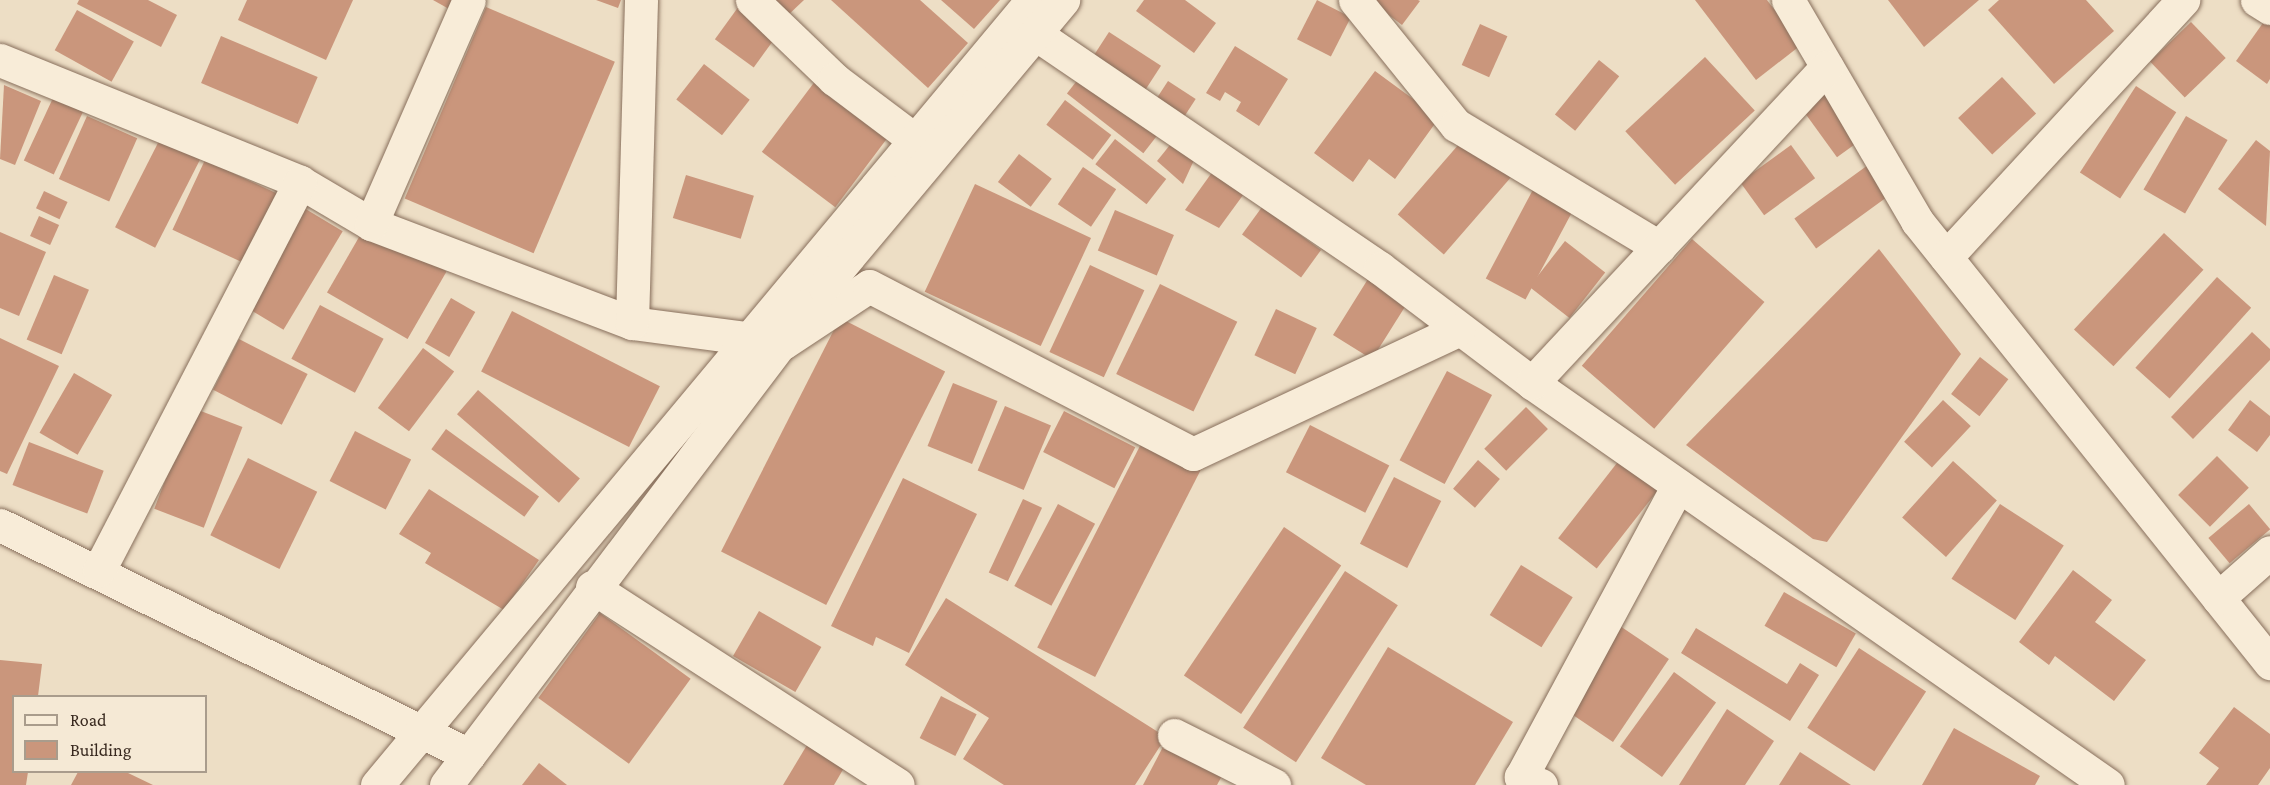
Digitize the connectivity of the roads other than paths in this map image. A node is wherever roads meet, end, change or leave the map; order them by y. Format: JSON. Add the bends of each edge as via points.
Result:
{"nodes":[{"id":1,"x":469,"y":0,"type":"edge"},
{"id":2,"x":641,"y":0,"type":"edge"},
{"id":3,"x":752,"y":0,"type":"edge"},
{"id":4,"x":1032,"y":0,"type":"edge"},
{"id":5,"x":1063,"y":0,"type":"edge"},
{"id":6,"x":1355,"y":0,"type":"edge"},
{"id":7,"x":1788,"y":0,"type":"edge"},
{"id":8,"x":2183,"y":0,"type":"edge"},
{"id":9,"x":2258,"y":0,"type":"edge"},
{"id":10,"x":2270,"y":8,"type":"edge"},
{"id":11,"x":1034,"y":33,"type":"junction"},
{"id":12,"x":0,"y":60,"type":"edge"},
{"id":13,"x":1827,"y":67,"type":"junction"},
{"id":14,"x":925,"y":148,"type":"junction"},
{"id":15,"x":300,"y":182,"type":"junction"},
{"id":16,"x":371,"y":224,"type":"junction"},
{"id":17,"x":1659,"y":247,"type":"junction"},
{"id":18,"x":1946,"y":257,"type":"junction"},
{"id":19,"x":632,"y":323,"type":"junction"},
{"id":20,"x":1458,"y":330,"type":"junction"},
{"id":21,"x":749,"y":337,"type":"junction"},
{"id":22,"x":783,"y":342,"type":"junction"},
{"id":23,"x":1532,"y":383,"type":"junction"},
{"id":24,"x":1677,"y":486,"type":"junction"},
{"id":25,"x":0,"y":525,"type":"edge"},
{"id":26,"x":2270,"y":552,"type":"edge"},
{"id":27,"x":99,"y":570,"type":"junction"},
{"id":28,"x":592,"y":586,"type":"junction"},
{"id":29,"x":2218,"y":598,"type":"junction"},
{"id":30,"x":2270,"y":663,"type":"edge"},
{"id":31,"x":420,"y":730,"type":"junction"},
{"id":32,"x":1174,"y":735,"type":"dead end"},
{"id":33,"x":469,"y":755,"type":"junction"},
{"id":34,"x":1526,"y":782,"type":"edge"},
{"id":35,"x":377,"y":785,"type":"edge"},
{"id":36,"x":446,"y":785,"type":"edge"},
{"id":37,"x":898,"y":785,"type":"edge"},
{"id":38,"x":1274,"y":785,"type":"edge"},
{"id":39,"x":2108,"y":785,"type":"edge"}],
"edges":[{"from":1,"to":16,"type":"street"},
{"from":2,"to":19,"type":"street"},
{"from":3,"to":14,"type":"street","via":[[834,79]]},
{"from":4,"to":14,"type":"street"},
{"from":5,"to":11,"type":"street"},
{"from":6,"to":17,"type":"street","via":[[1456,125]]},
{"from":7,"to":13,"type":"street"},
{"from":8,"to":18,"type":"street"},
{"from":9,"to":10,"type":"street"},
{"from":11,"to":14,"type":"street"},
{"from":11,"to":20,"type":"street","via":[[1380,268]]},
{"from":12,"to":15,"type":"street"},
{"from":13,"to":17,"type":"street"},
{"from":13,"to":18,"type":"street","via":[[1917,221]]},
{"from":14,"to":21,"type":"street"},
{"from":14,"to":22,"type":"street"},
{"from":15,"to":16,"type":"street"},
{"from":15,"to":27,"type":"street"},
{"from":16,"to":19,"type":"street"},
{"from":17,"to":23,"type":"street"},
{"from":18,"to":29,"type":"street"},
{"from":19,"to":21,"type":"street"},
{"from":20,"to":22,"type":"street","via":[[1192,454],[869,286]]},
{"from":20,"to":23,"type":"street"},
{"from":21,"to":22,"type":"street"},
{"from":21,"to":31,"type":"street"},
{"from":22,"to":28,"type":"street"},
{"from":23,"to":24,"type":"street"},
{"from":24,"to":34,"type":"street"},
{"from":24,"to":39,"type":"street"},
{"from":25,"to":27,"type":"street"},
{"from":26,"to":29,"type":"street"},
{"from":27,"to":31,"type":"street"},
{"from":28,"to":33,"type":"street"},
{"from":28,"to":37,"type":"street"},
{"from":29,"to":30,"type":"street"},
{"from":31,"to":33,"type":"street"},
{"from":31,"to":35,"type":"street"},
{"from":32,"to":38,"type":"street"},
{"from":33,"to":36,"type":"street"}]}
